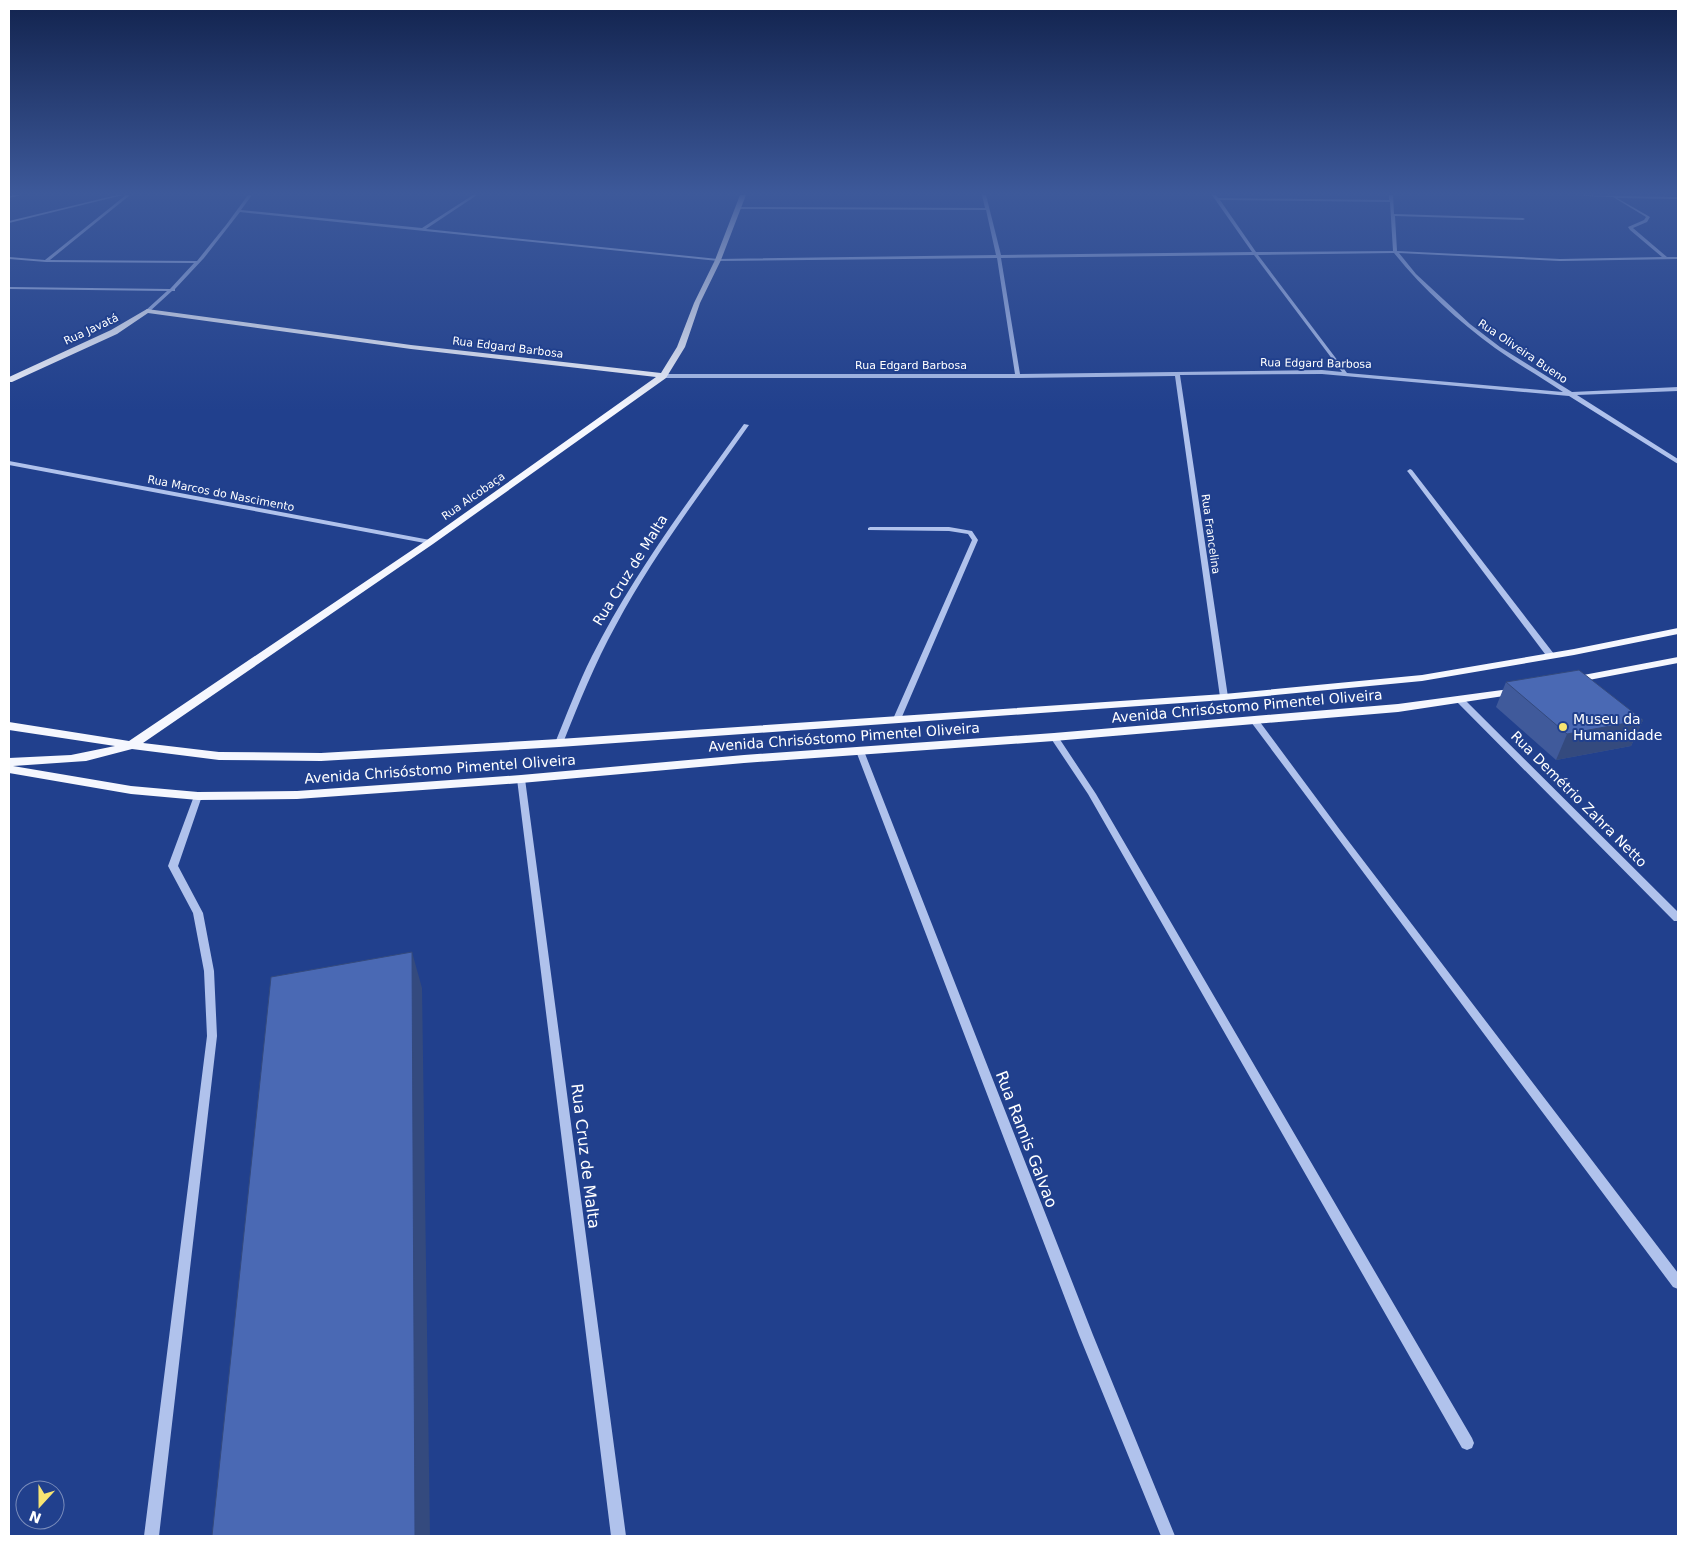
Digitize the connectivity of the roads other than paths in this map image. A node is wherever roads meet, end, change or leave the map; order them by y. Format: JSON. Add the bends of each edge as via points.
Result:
{"nodes":[{"id":1,"x":193,"y":267,"type":"edge"},
{"id":2,"x":715,"y":267,"type":"edge"},
{"id":3,"x":1000,"y":267,"type":"edge"},
{"id":4,"x":1265,"y":267,"type":"edge"},
{"id":5,"x":1407,"y":267,"type":"edge"},
{"id":6,"x":10,"y":288,"type":"edge"},
{"id":7,"x":173,"y":290,"type":"junction"},
{"id":8,"x":147,"y":312,"type":"junction"},
{"id":9,"x":1345,"y":372,"type":"junction"},
{"id":10,"x":1177,"y":373,"type":"junction"},
{"id":11,"x":663,"y":376,"type":"junction"},
{"id":12,"x":1018,"y":376,"type":"junction"},
{"id":13,"x":9,"y":380,"type":"edge"},
{"id":14,"x":1678,"y":389,"type":"edge"},
{"id":15,"x":1570,"y":394,"type":"junction"},
{"id":16,"x":746,"y":425,"type":"dead end"},
{"id":17,"x":1678,"y":462,"type":"edge"},
{"id":18,"x":9,"y":463,"type":"edge"},
{"id":19,"x":1410,"y":471,"type":"dead end"},
{"id":20,"x":870,"y":529,"type":"dead end"},
{"id":21,"x":430,"y":542,"type":"junction"},
{"id":22,"x":1678,"y":632,"type":"edge"},
{"id":23,"x":1550,"y":656,"type":"junction"},
{"id":24,"x":1678,"y":660,"type":"edge"},
{"id":25,"x":1565,"y":682,"type":"edge"},
{"id":26,"x":1528,"y":689,"type":"edge"},
{"id":27,"x":1224,"y":697,"type":"junction"},
{"id":28,"x":1460,"y":700,"type":"junction"},
{"id":29,"x":897,"y":719,"type":"junction"},
{"id":30,"x":1254,"y":720,"type":"junction"},
{"id":31,"x":9,"y":726,"type":"edge"},
{"id":32,"x":1054,"y":737,"type":"junction"},
{"id":33,"x":559,"y":744,"type":"junction"},
{"id":34,"x":131,"y":745,"type":"junction"},
{"id":35,"x":860,"y":751,"type":"junction"},
{"id":36,"x":9,"y":762,"type":"edge"},
{"id":37,"x":9,"y":769,"type":"edge"},
{"id":38,"x":521,"y":779,"type":"junction"},
{"id":39,"x":198,"y":796,"type":"junction"},
{"id":40,"x":1678,"y":918,"type":"edge"},
{"id":41,"x":1678,"y":1283,"type":"edge"},
{"id":42,"x":1467,"y":1442,"type":"dead end"},
{"id":43,"x":151,"y":1536,"type":"edge"},
{"id":44,"x":619,"y":1536,"type":"edge"},
{"id":45,"x":1168,"y":1536,"type":"edge"}],
"edges":[{"from":1,"to":7,"type":"street","name":"Rua Javatá"},
{"from":2,"to":11,"type":"main road","name":"Rua Alcobaça","via":[[681,347]]},
{"from":3,"to":12,"type":"street"},
{"from":4,"to":9,"type":"street"},
{"from":5,"to":15,"type":"street","name":"Rua Oliveira Bueno","via":[[1468,325],[1525,367]]},
{"from":6,"to":7,"type":"street"},
{"from":7,"to":8,"type":"street","name":"Rua Javatá"},
{"from":8,"to":11,"type":"main road","name":"Rua Edgard Barbosa"},
{"from":8,"to":13,"type":"main road","name":"Rua Javatá","via":[[114,332]]},
{"from":9,"to":10,"type":"street","name":"Rua Edgard Barbosa"},
{"from":9,"to":15,"type":"street","name":"Rua Edgard Barbosa"},
{"from":10,"to":12,"type":"street","name":"Rua Edgard Barbosa"},
{"from":10,"to":27,"type":"street","name":"Rua Francelina"},
{"from":11,"to":12,"type":"street","name":"Rua Edgard Barbosa"},
{"from":11,"to":21,"type":"main road","name":"Rua Alcobaça"},
{"from":14,"to":15,"type":"street","name":"Rua Edgard Barbosa"},
{"from":15,"to":17,"type":"street","name":"Rua Oliveira Bueno"},
{"from":16,"to":33,"type":"street","name":"Rua Cruz de Malta","via":[[632,590],[595,656]]},
{"from":18,"to":21,"type":"street","name":"Rua Marcos do Nascimento"},
{"from":19,"to":23,"type":"street"},
{"from":20,"to":29,"type":"street","via":[[949,529],[970,532],[975,540]]},
{"from":21,"to":34,"type":"main road","name":"Rua Alcobaça"},
{"from":22,"to":23,"type":"main road","name":"Avenida Chrisóstomo Pimentel Oliveira"},
{"from":23,"to":27,"type":"main road","name":"Avenida Chrisóstomo Pimentel Oliveira","via":[[1422,678]]},
{"from":24,"to":25,"type":"main road"},
{"from":26,"to":28,"type":"main road","name":"Avenida Chrisóstomo Pimentel Oliveira"},
{"from":27,"to":29,"type":"main road","name":"Avenida Chrisóstomo Pimentel Oliveira"},
{"from":28,"to":30,"type":"main road","name":"Avenida Chrisóstomo Pimentel Oliveira"},
{"from":28,"to":40,"type":"street","name":"Rua Demétrio Zahra Netto"},
{"from":29,"to":33,"type":"main road","name":"Avenida Chrisóstomo Pimentel Oliveira"},
{"from":30,"to":32,"type":"main road","name":"Avenida Chrisóstomo Pimentel Oliveira"},
{"from":30,"to":41,"type":"street"},
{"from":31,"to":34,"type":"main road","name":"Avenida Chrisóstomo Pimentel Oliveira"},
{"from":32,"to":35,"type":"main road","name":"Avenida Chrisóstomo Pimentel Oliveira"},
{"from":32,"to":42,"type":"street","via":[[1092,794]]},
{"from":33,"to":34,"type":"main road","name":"Avenida Chrisóstomo Pimentel Oliveira","via":[[321,757],[218,756]]},
{"from":34,"to":36,"type":"main road","via":[[79,759]]},
{"from":35,"to":38,"type":"main road","name":"Avenida Chrisóstomo Pimentel Oliveira","via":[[744,758]]},
{"from":35,"to":45,"type":"street","name":"Rua Ramis Galvao","via":[[1086,1335]]},
{"from":37,"to":39,"type":"main road","name":"Avenida Chrisóstomo Pimentel Oliveira","via":[[123,789]]},
{"from":38,"to":39,"type":"main road","name":"Avenida Chrisóstomo Pimentel Oliveira","via":[[296,795]]},
{"from":38,"to":44,"type":"street","name":"Rua Cruz de Malta"},
{"from":39,"to":43,"type":"street","via":[[173,866],[198,913],[208,971],[212,1036]]}]}
